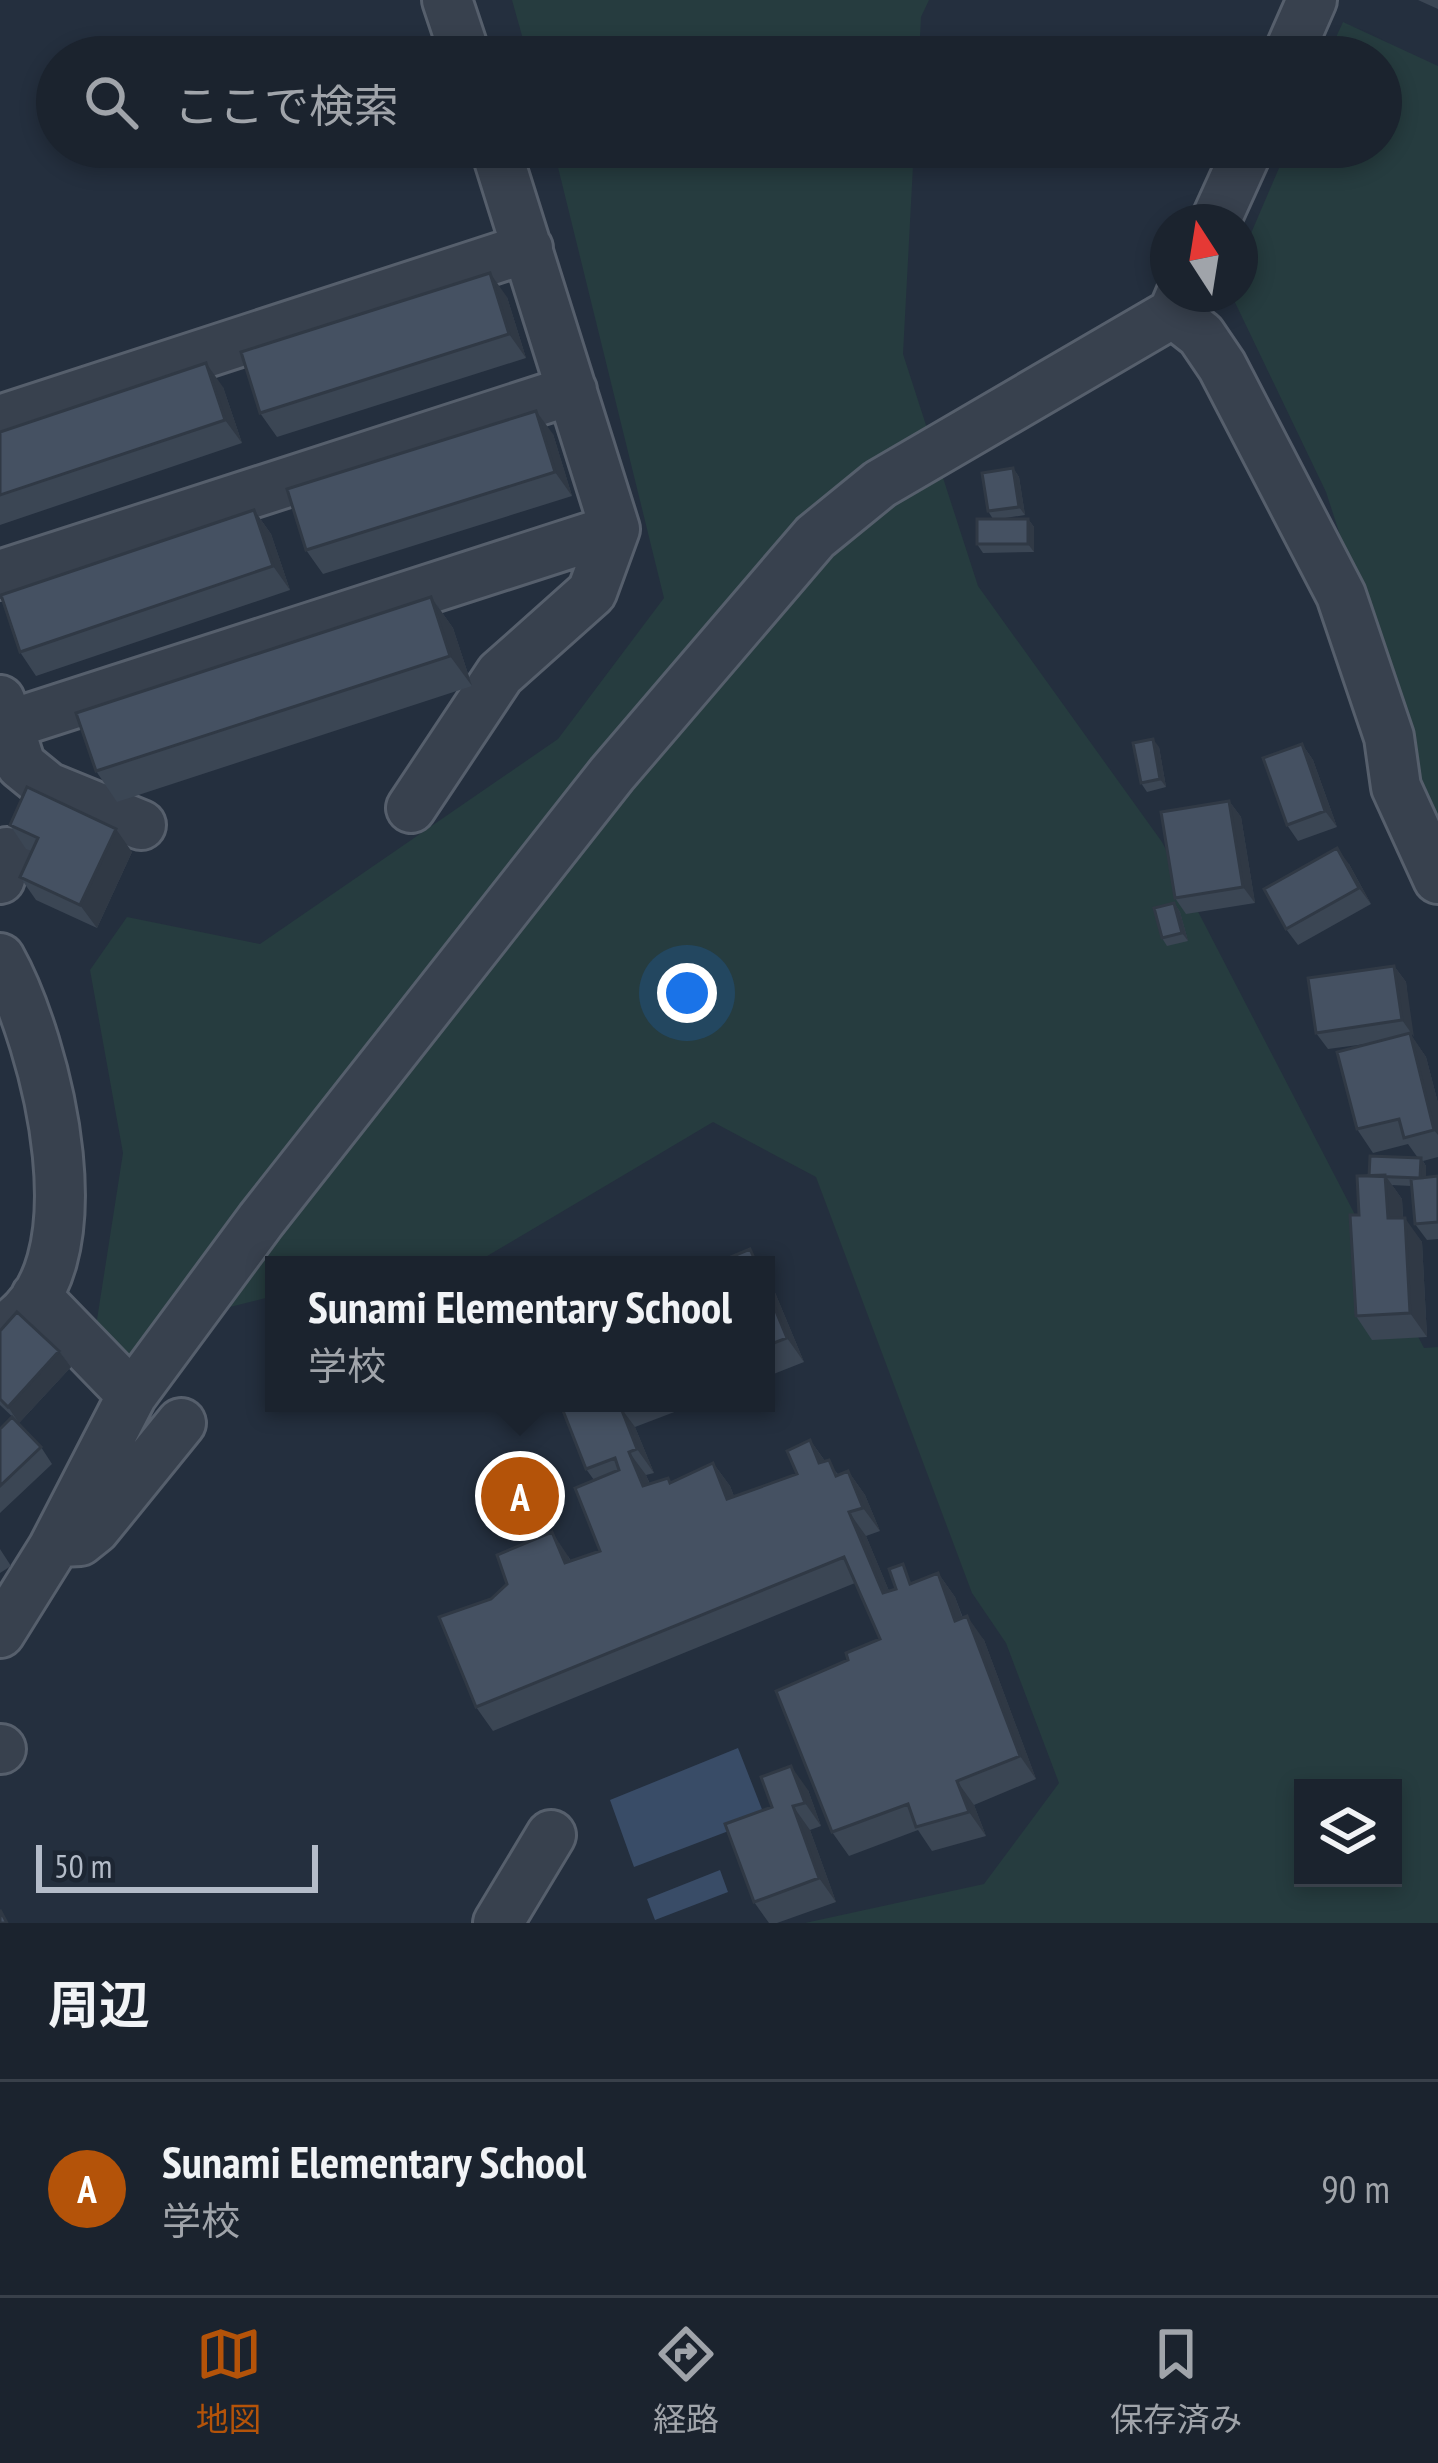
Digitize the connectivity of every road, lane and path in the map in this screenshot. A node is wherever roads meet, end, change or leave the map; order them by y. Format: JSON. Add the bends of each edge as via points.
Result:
{"nodes":[{"id":1,"x":447,"y":0,"type":"edge"},
{"id":2,"x":1312,"y":0,"type":"edge"},
{"id":3,"x":459,"y":36,"type":"edge"},
{"id":4,"x":1296,"y":36,"type":"edge"},
{"id":5,"x":502,"y":168,"type":"edge"},
{"id":6,"x":1239,"y":168,"type":"edge"},
{"id":7,"x":1223,"y":204,"type":"edge"},
{"id":8,"x":528,"y":248,"type":"junction"},
{"id":9,"x":1162,"y":312,"type":"edge"},
{"id":10,"x":1184,"y":312,"type":"edge"},
{"id":11,"x":572,"y":390,"type":"junction"},
{"id":12,"x":0,"y":420,"type":"edge"},
{"id":13,"x":615,"y":529,"type":"junction"},
{"id":14,"x":0,"y":574,"type":"edge"},
{"id":15,"x":4,"y":712,"type":"edge"},
{"id":16,"x":411,"y":808,"type":"dead end"},
{"id":17,"x":141,"y":825,"type":"dead end"},
{"id":18,"x":1438,"y":879,"type":"edge"},
{"id":19,"x":0,"y":958,"type":"edge"},
{"id":20,"x":37,"y":1296,"type":"junction"},
{"id":21,"x":0,"y":1330,"type":"edge"},
{"id":22,"x":132,"y":1395,"type":"junction"},
{"id":23,"x":181,"y":1423,"type":"dead end"},
{"id":24,"x":56,"y":1543,"type":"junction"},
{"id":25,"x":0,"y":1633,"type":"edge"},
{"id":26,"x":551,"y":1834,"type":"dead end"},
{"id":27,"x":498,"y":1923,"type":"edge"}],
"edges":[{"from":1,"to":3,"type":"street"},
{"from":2,"to":4,"type":"street"},
{"from":5,"to":8,"type":"street"},
{"from":6,"to":7,"type":"street"},
{"from":8,"to":11,"type":"street"},
{"from":8,"to":12,"type":"street"},
{"from":9,"to":22,"type":"street","via":[[880,484],[814,537],[612,774]]},
{"from":10,"to":18,"type":"street","via":[[1222,366],[1341,595],[1389,737],[1396,787]]},
{"from":11,"to":13,"type":"street"},
{"from":11,"to":14,"type":"street"},
{"from":13,"to":15,"type":"street"},
{"from":13,"to":16,"type":"street","via":[[592,592],[500,674]]},
{"from":15,"to":17,"type":"street","via":[[21,765],[48,787]]},
{"from":19,"to":20,"type":"street","via":[[31,1033],[63,1202],[58,1247]]},
{"from":20,"to":21,"type":"street"},
{"from":20,"to":22,"type":"street"},
{"from":22,"to":24,"type":"street"},
{"from":23,"to":24,"type":"street","via":[[95,1529],[80,1541]]},
{"from":24,"to":25,"type":"street"},
{"from":26,"to":27,"type":"street"}]}
